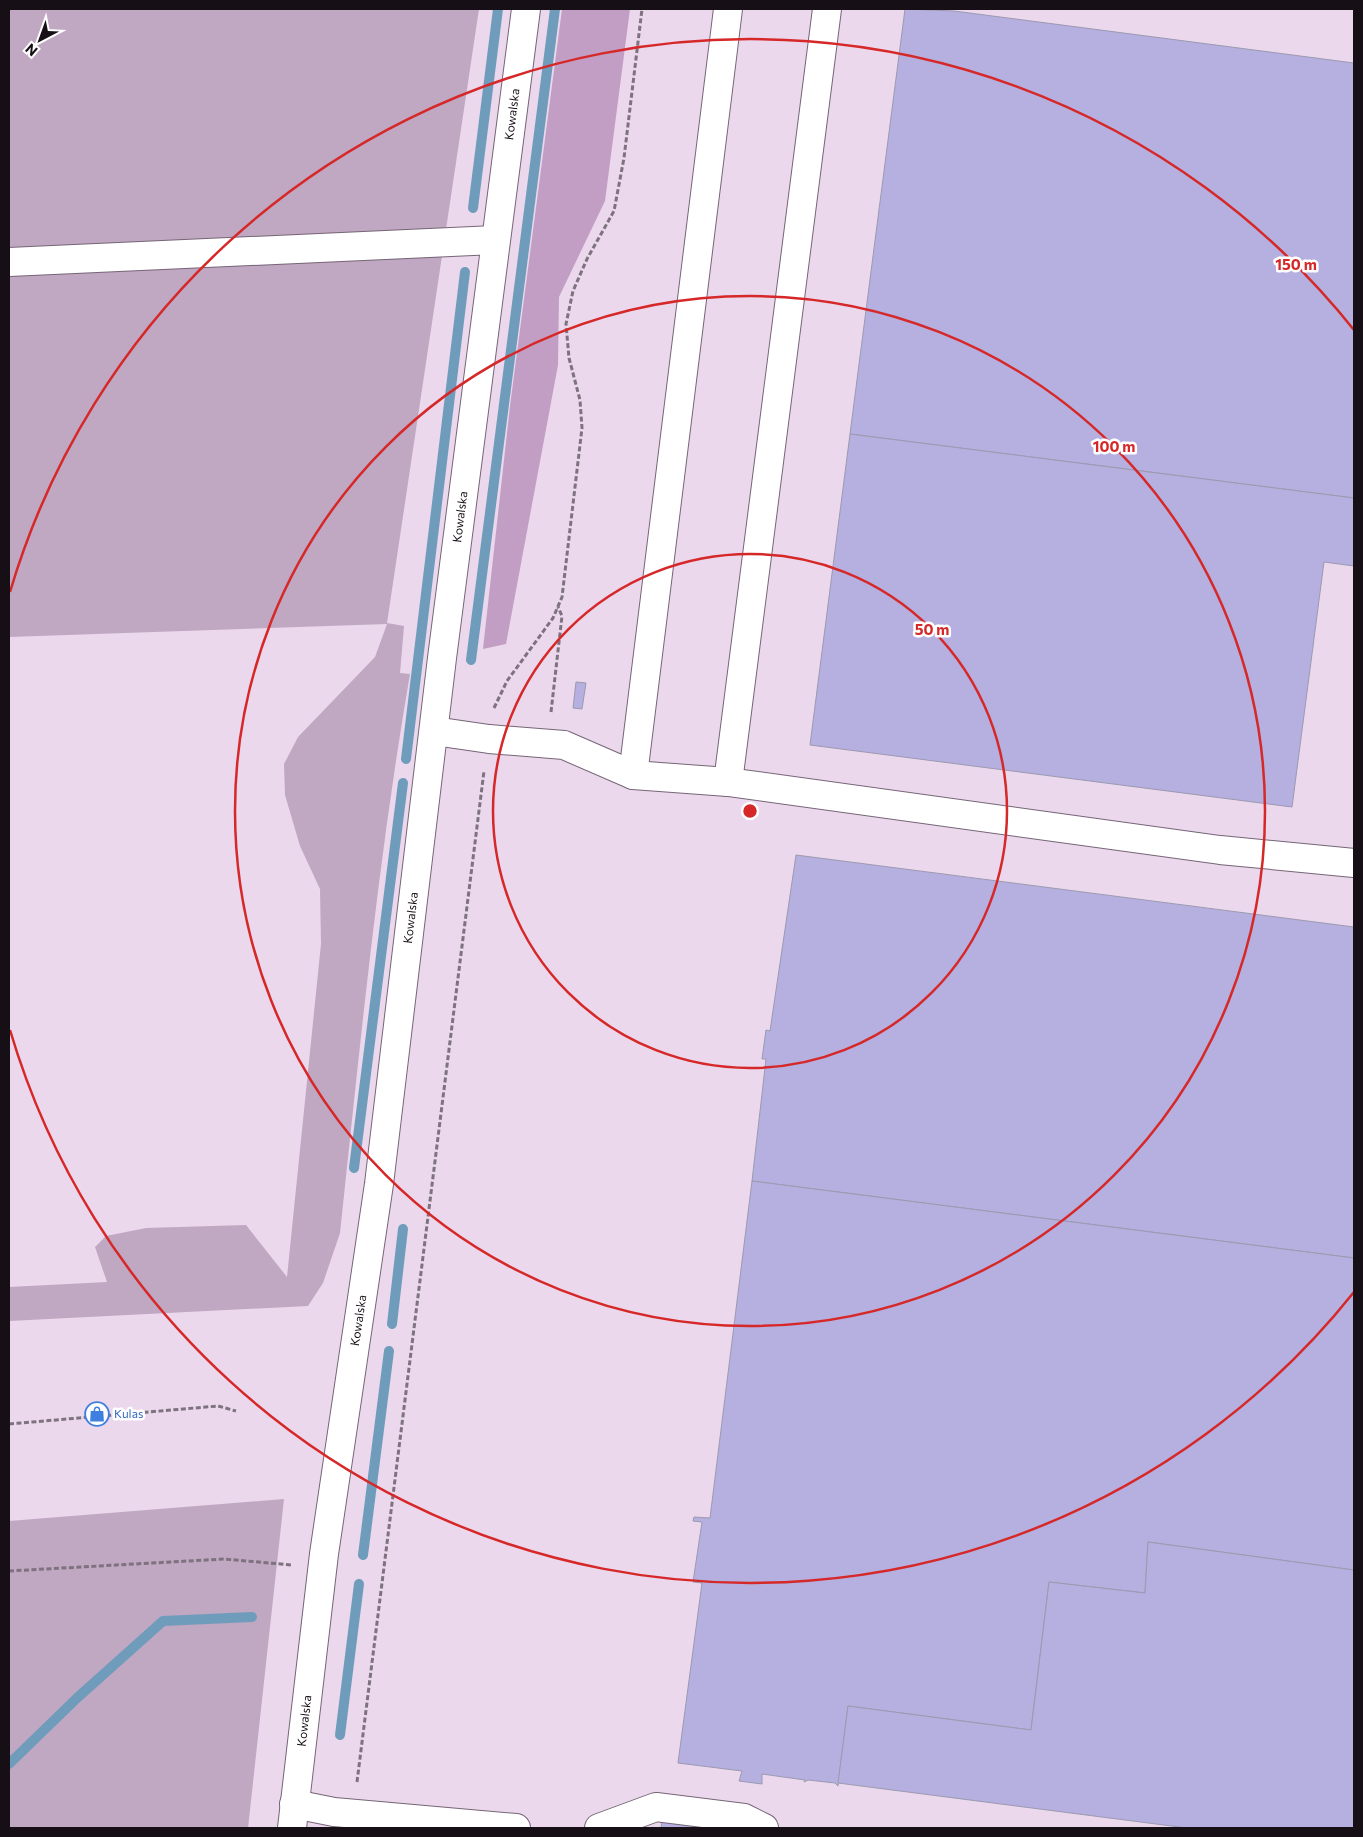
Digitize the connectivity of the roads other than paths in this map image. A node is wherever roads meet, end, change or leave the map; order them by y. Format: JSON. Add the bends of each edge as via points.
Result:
{"nodes":[{"id":1,"x":526,"y":9,"type":"edge"},
{"id":2,"x":728,"y":9,"type":"edge"},
{"id":3,"x":827,"y":9,"type":"edge"},
{"id":4,"x":495,"y":240,"type":"junction"},
{"id":5,"x":9,"y":262,"type":"edge"},
{"id":6,"x":434,"y":731,"type":"junction"},
{"id":7,"x":633,"y":775,"type":"junction"},
{"id":8,"x":728,"y":782,"type":"junction"},
{"id":9,"x":1354,"y":864,"type":"edge"},
{"id":10,"x":293,"y":1816,"type":"edge"},
{"id":11,"x":494,"y":1828,"type":"edge"},
{"id":12,"x":516,"y":1828,"type":"edge"},
{"id":13,"x":599,"y":1828,"type":"edge"},
{"id":14,"x":764,"y":1828,"type":"edge"}],
"edges":[{"from":1,"to":4,"type":"street","name":"Kowalska"},
{"from":2,"to":7,"type":"street"},
{"from":3,"to":8,"type":"street"},
{"from":4,"to":5,"type":"street"},
{"from":4,"to":6,"type":"street","name":"Kowalska"},
{"from":6,"to":7,"type":"street","via":[[564,745]]},
{"from":6,"to":10,"type":"street","name":"Kowalska","via":[[379,1184],[322,1570]]},
{"from":7,"to":8,"type":"street"},
{"from":8,"to":9,"type":"street","via":[[1220,850]]},
{"from":10,"to":11,"type":"street","via":[[334,1812]]},
{"from":11,"to":12,"type":"street"},
{"from":13,"to":14,"type":"street","via":[[656,1807],[744,1818]]}]}
